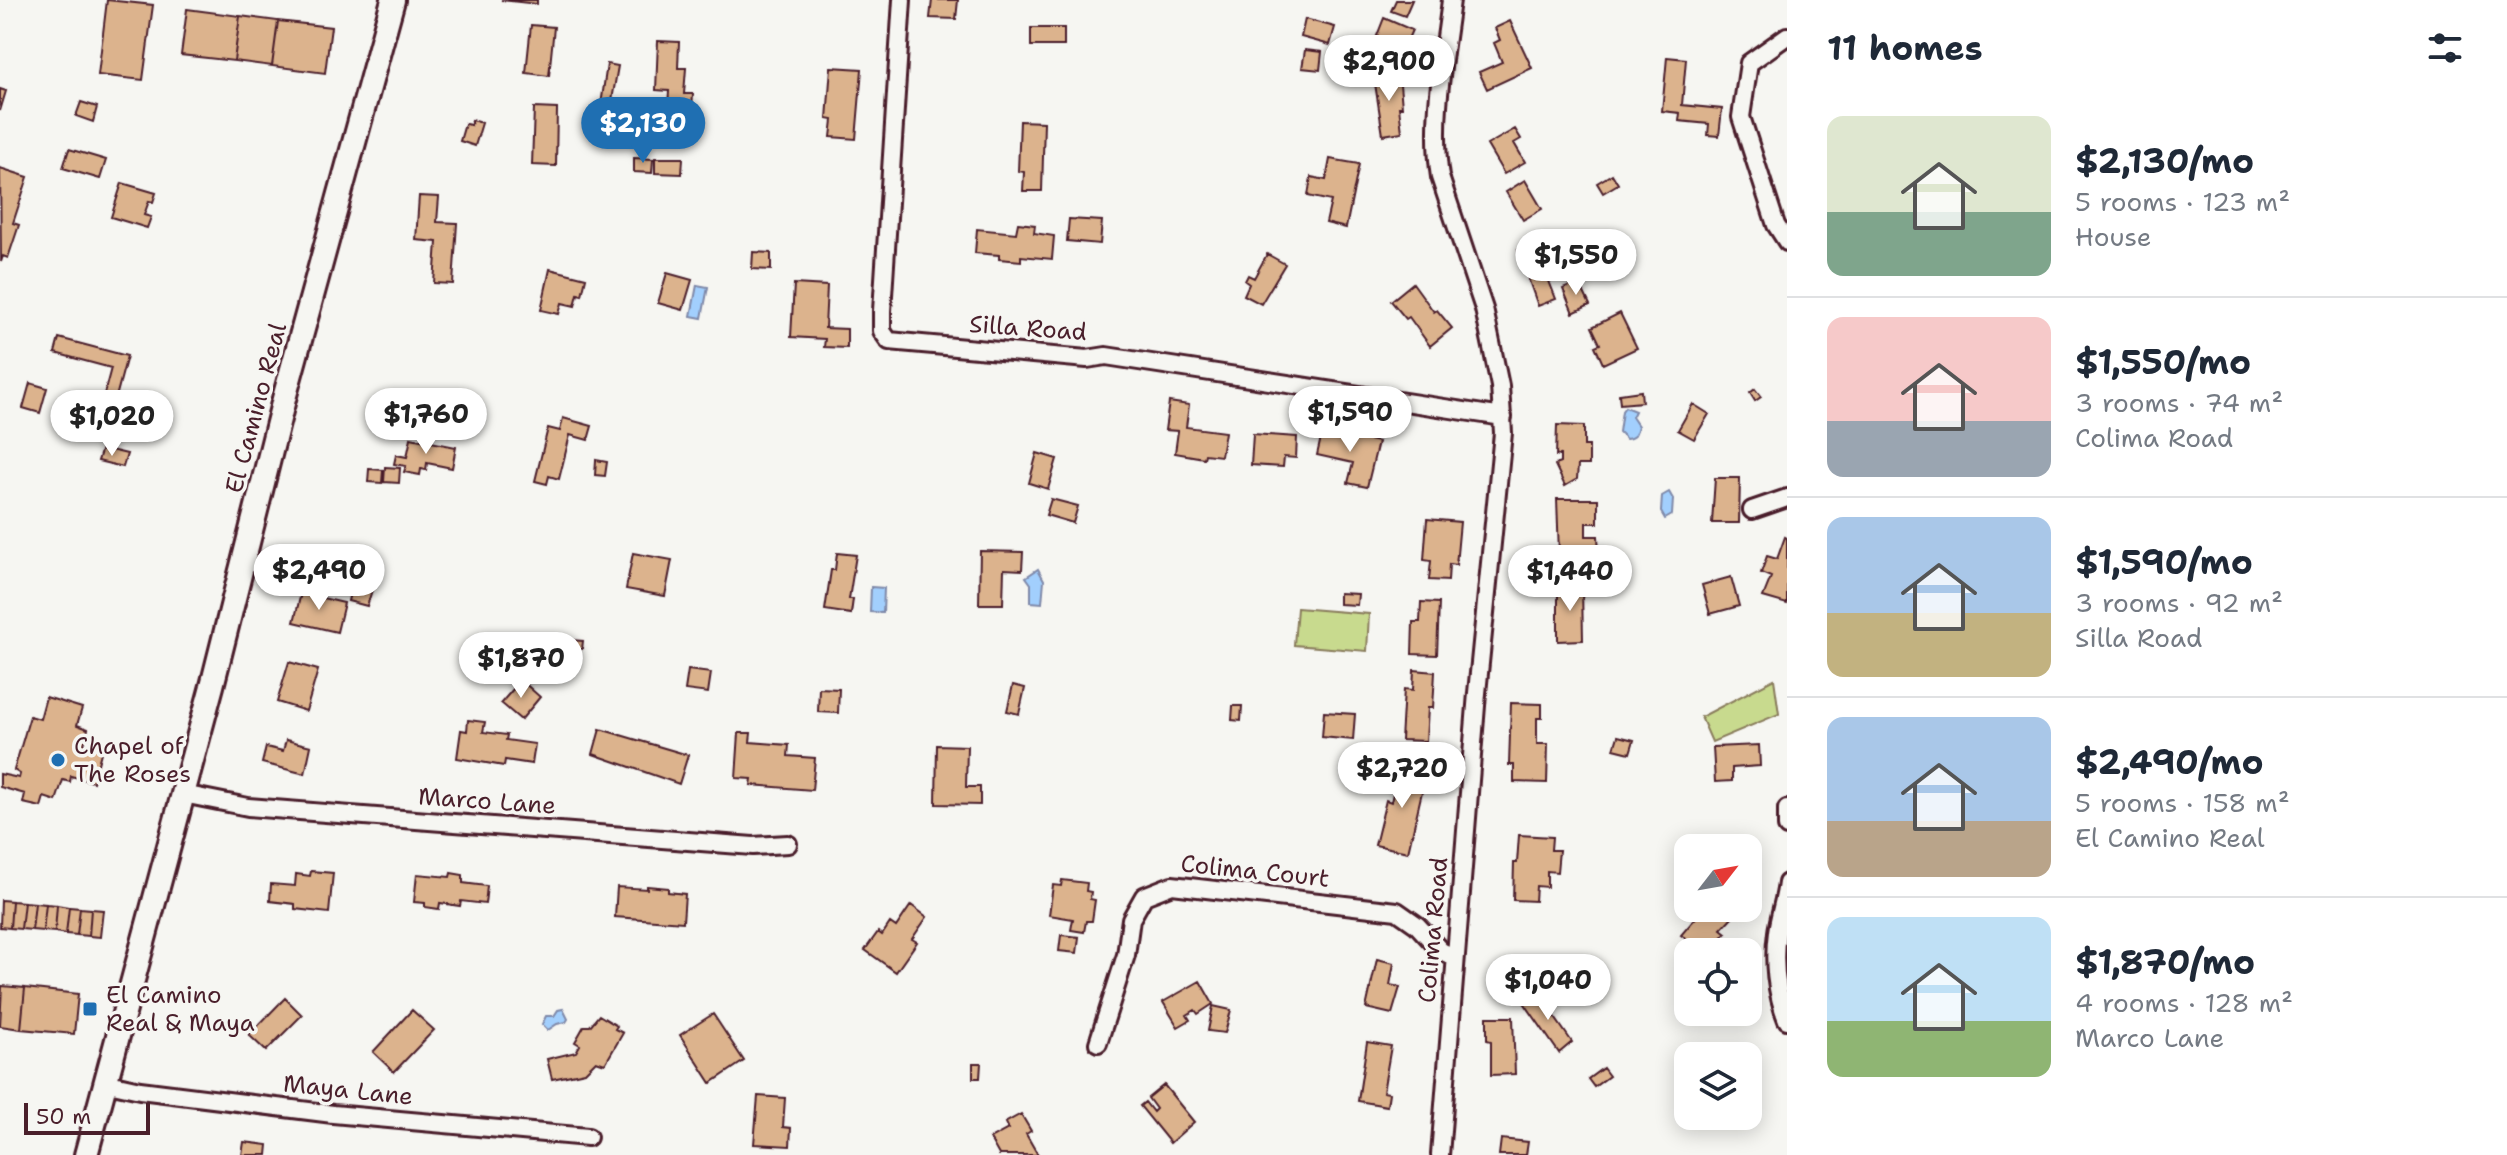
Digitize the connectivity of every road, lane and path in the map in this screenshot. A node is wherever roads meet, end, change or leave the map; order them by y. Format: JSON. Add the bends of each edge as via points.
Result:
{"nodes":[{"id":1,"x":393,"y":0,"type":"edge"},
{"id":2,"x":902,"y":0,"type":"edge"},
{"id":3,"x":1451,"y":0,"type":"edge"},
{"id":4,"x":1787,"y":36,"type":"edge"},
{"id":5,"x":1787,"y":242,"type":"edge"},
{"id":6,"x":1503,"y":417,"type":"junction"},
{"id":7,"x":1787,"y":498,"type":"edge"},
{"id":8,"x":1752,"y":510,"type":"dead end"},
{"id":9,"x":183,"y":794,"type":"junction"},
{"id":10,"x":1787,"y":809,"type":"edge"},
{"id":11,"x":1787,"y":827,"type":"edge"},
{"id":12,"x":788,"y":844,"type":"dead end"},
{"id":13,"x":1787,"y":883,"type":"edge"},
{"id":14,"x":1454,"y":957,"type":"junction"},
{"id":15,"x":1787,"y":1020,"type":"edge"},
{"id":16,"x":1098,"y":1043,"type":"dead end"},
{"id":17,"x":104,"y":1082,"type":"junction"},
{"id":18,"x":588,"y":1137,"type":"dead end"},
{"id":19,"x":86,"y":1155,"type":"edge"},
{"id":20,"x":1440,"y":1155,"type":"edge"}],
"edges":[{"from":1,"to":9,"type":"main road","name":"El Camino Real"},
{"from":2,"to":6,"type":"street","name":"Silla Road","via":[[882,311],[882,331],[889,341],[1087,359],[1106,356]]},
{"from":3,"to":6,"type":"street","name":"Colima Road","via":[[1437,155],[1484,309]]},
{"from":4,"to":5,"type":"street","via":[[1749,63],[1741,117],[1776,225]]},
{"from":6,"to":14,"type":"street","name":"Colima Road"},
{"from":7,"to":8,"type":"street"},
{"from":9,"to":12,"type":"street","name":"Marco Lane","via":[[248,807],[753,846]]},
{"from":9,"to":17,"type":"main road","name":"El Camino Real"},
{"from":10,"to":11,"type":"street"},
{"from":13,"to":15,"type":"street","via":[[1776,973]]},
{"from":14,"to":16,"type":"street","name":"Colima Court","via":[[1397,911],[1172,885],[1144,896],[1131,919],[1126,955]]},
{"from":14,"to":20,"type":"street","name":"Colima Road"},
{"from":17,"to":18,"type":"street","name":"Maya Lane","via":[[333,1114]]},
{"from":17,"to":19,"type":"main road","name":"El Camino Real"}]}
